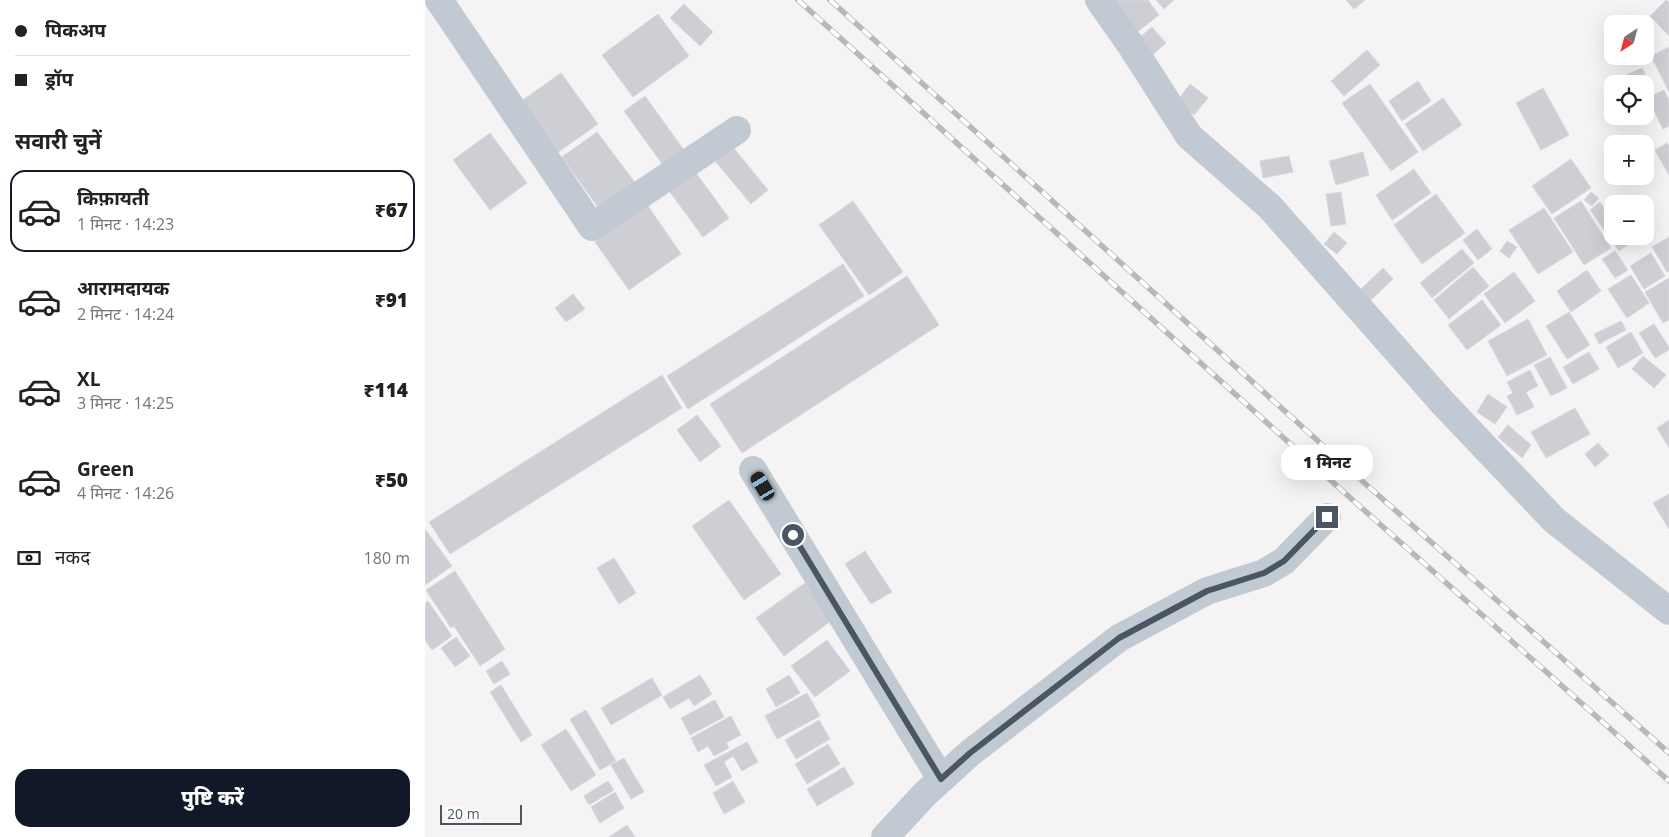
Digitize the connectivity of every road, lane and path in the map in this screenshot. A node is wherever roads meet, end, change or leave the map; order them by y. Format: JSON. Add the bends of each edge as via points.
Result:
{"nodes":[{"id":1,"x":431,"y":0,"type":"edge"},
{"id":2,"x":439,"y":0,"type":"edge"},
{"id":3,"x":1099,"y":0,"type":"edge"},
{"id":4,"x":425,"y":5,"type":"edge"},
{"id":5,"x":737,"y":130,"type":"dead end"},
{"id":6,"x":753,"y":470,"type":"dead end"},
{"id":7,"x":1327,"y":517,"type":"dead end"},
{"id":8,"x":1669,"y":611,"type":"edge"},
{"id":9,"x":941,"y":779,"type":"junction"},
{"id":10,"x":886,"y":837,"type":"edge"}],
"edges":[{"from":1,"to":4,"type":"street"},
{"from":2,"to":5,"type":"street","via":[[592,227]]},
{"from":3,"to":8,"type":"street","via":[[1189,136],[1271,208],[1442,402],[1554,520]]},
{"from":6,"to":9,"type":"street"},
{"from":7,"to":9,"type":"street","via":[[1284,561],[1264,573],[1207,591],[1119,638]]},
{"from":9,"to":10,"type":"street"}]}
